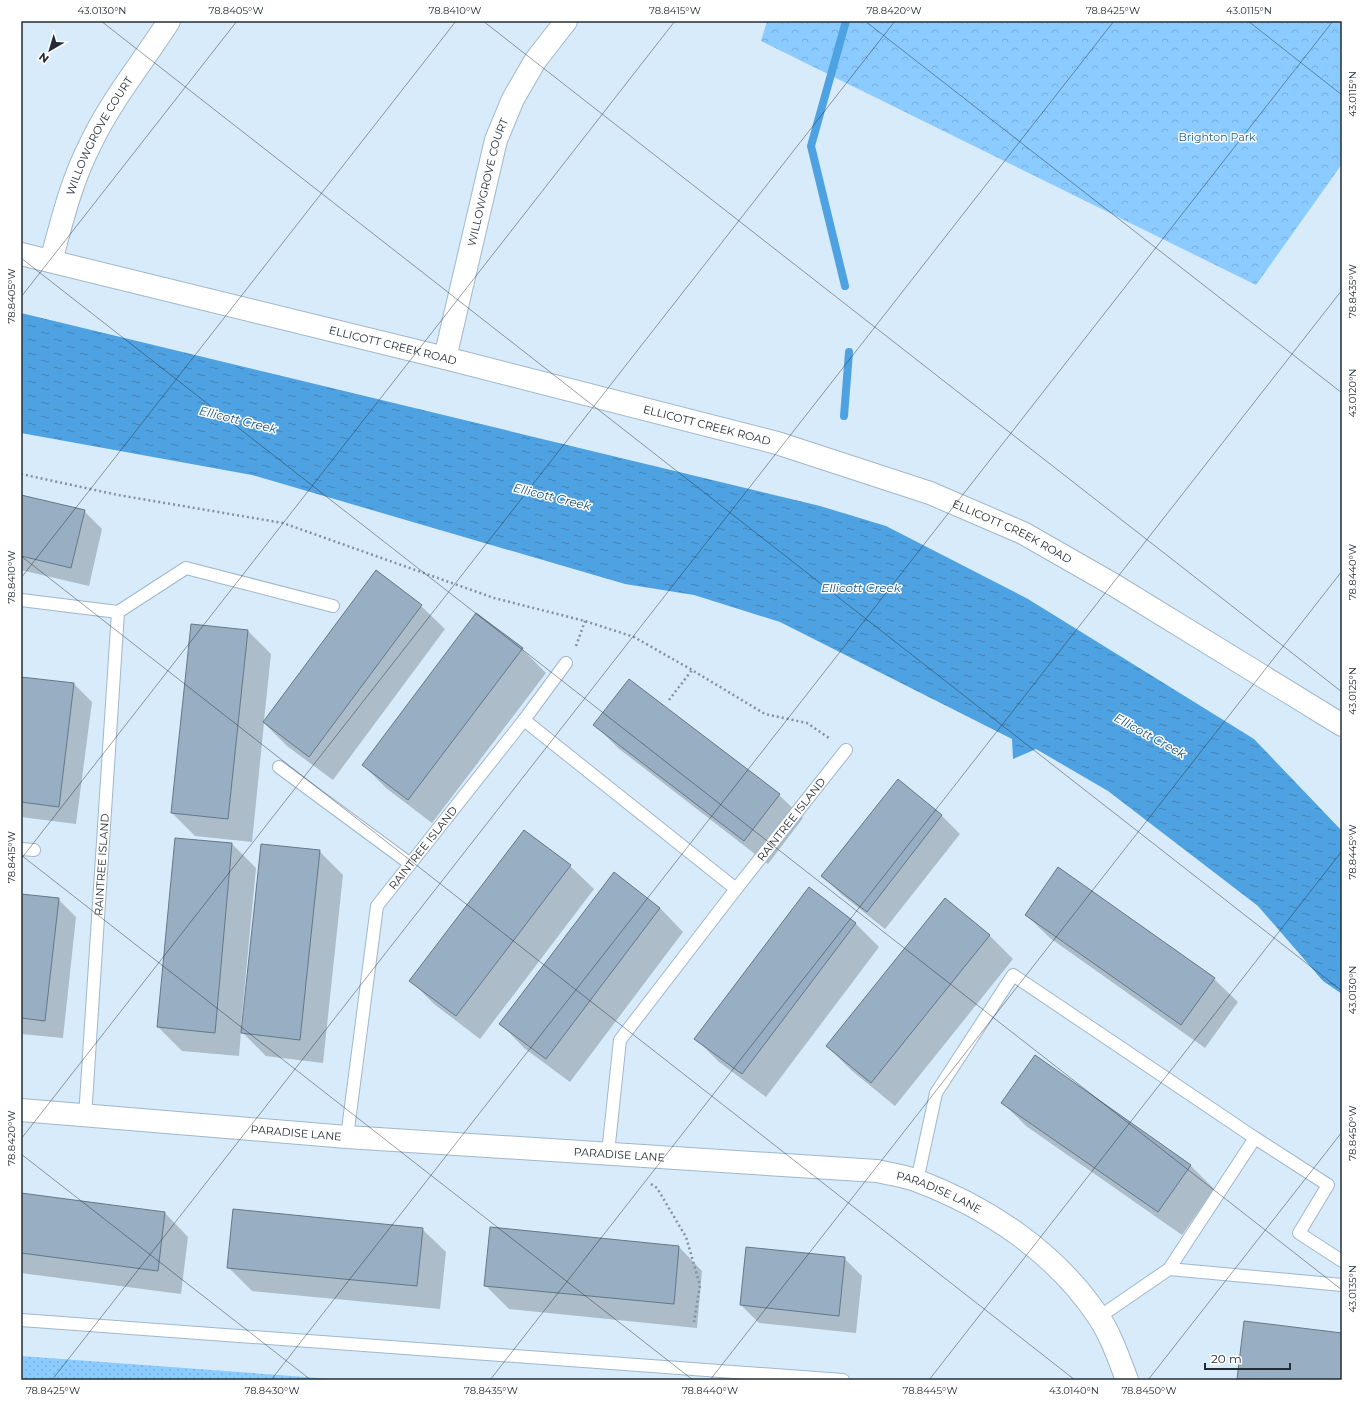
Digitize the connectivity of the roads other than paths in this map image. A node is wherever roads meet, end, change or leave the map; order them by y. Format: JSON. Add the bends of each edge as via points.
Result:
{"nodes":[{"id":1,"x":169,"y":21,"type":"edge"},
{"id":2,"x":566,"y":21,"type":"edge"},
{"id":3,"x":21,"y":254,"type":"edge"},
{"id":4,"x":51,"y":261,"type":"junction"},
{"id":5,"x":445,"y":358,"type":"junction"},
{"id":6,"x":21,"y":600,"type":"edge"},
{"id":7,"x":333,"y":606,"type":"dead end"},
{"id":8,"x":118,"y":612,"type":"junction"},
{"id":9,"x":566,"y":662,"type":"dead end"},
{"id":10,"x":524,"y":720,"type":"junction"},
{"id":11,"x":1342,"y":725,"type":"edge"},
{"id":12,"x":846,"y":750,"type":"road end"},
{"id":13,"x":279,"y":767,"type":"dead end"},
{"id":14,"x":21,"y":849,"type":"edge"},
{"id":15,"x":34,"y":850,"type":"dead end"},
{"id":16,"x":409,"y":863,"type":"junction"},
{"id":17,"x":736,"y":889,"type":"junction"},
{"id":18,"x":21,"y":1110,"type":"edge"},
{"id":19,"x":85,"y":1117,"type":"junction"},
{"id":20,"x":347,"y":1137,"type":"junction"},
{"id":21,"x":1255,"y":1138,"type":"junction"},
{"id":22,"x":608,"y":1153,"type":"junction"},
{"id":23,"x":918,"y":1181,"type":"junction"},
{"id":24,"x":1342,"y":1261,"type":"edge"},
{"id":25,"x":1169,"y":1269,"type":"junction"},
{"id":26,"x":1342,"y":1285,"type":"edge"},
{"id":27,"x":1099,"y":1317,"type":"junction"},
{"id":28,"x":21,"y":1320,"type":"edge"},
{"id":29,"x":843,"y":1380,"type":"edge"},
{"id":30,"x":1127,"y":1380,"type":"edge"}],
"edges":[{"from":1,"to":4,"type":"street","name":"WILLOWGROVE COURT","via":[[112,104],[90,144],[71,188]]},
{"from":2,"to":5,"type":"street","name":"WILLOWGROVE COURT","via":[[536,61],[513,99],[496,140]]},
{"from":3,"to":4,"type":"street","name":"ELLICOTT CREEK ROAD"},
{"from":4,"to":5,"type":"street","name":"ELLICOTT CREEK ROAD"},
{"from":5,"to":11,"type":"street","name":"ELLICOTT CREEK ROAD","via":[[777,443],[930,493],[1029,537],[1114,585]]},
{"from":6,"to":8,"type":"lane"},
{"from":7,"to":8,"type":"lane","via":[[186,568]]},
{"from":8,"to":19,"type":"lane","name":"RAINTREE ISLAND"},
{"from":9,"to":10,"type":"lane","name":"RAINTREE ISLAND"},
{"from":10,"to":16,"type":"lane","name":"RAINTREE ISLAND"},
{"from":10,"to":17,"type":"lane"},
{"from":12,"to":17,"type":"lane","name":"RAINTREE ISLAND"},
{"from":13,"to":16,"type":"lane"},
{"from":14,"to":15,"type":"lane"},
{"from":16,"to":20,"type":"lane","name":"RAINTREE ISLAND","via":[[377,906]]},
{"from":17,"to":22,"type":"lane","name":"RAINTREE ISLAND","via":[[620,1040]]},
{"from":18,"to":19,"type":"street","name":"PARADISE LANE"},
{"from":19,"to":20,"type":"street","name":"PARADISE LANE"},
{"from":20,"to":22,"type":"street","name":"PARADISE LANE"},
{"from":21,"to":23,"type":"lane","via":[[1013,975],[936,1092]]},
{"from":21,"to":24,"type":"lane","via":[[1328,1185],[1299,1233]]},
{"from":21,"to":25,"type":"lane"},
{"from":22,"to":23,"type":"street","name":"PARADISE LANE","via":[[877,1170]]},
{"from":23,"to":27,"type":"street","name":"PARADISE LANE","via":[[1005,1224],[1046,1255]]},
{"from":25,"to":26,"type":"lane"},
{"from":25,"to":27,"type":"lane"},
{"from":27,"to":30,"type":"street","name":"PARADISE LANE","via":[[1118,1354]]},
{"from":28,"to":29,"type":"lane"}]}
